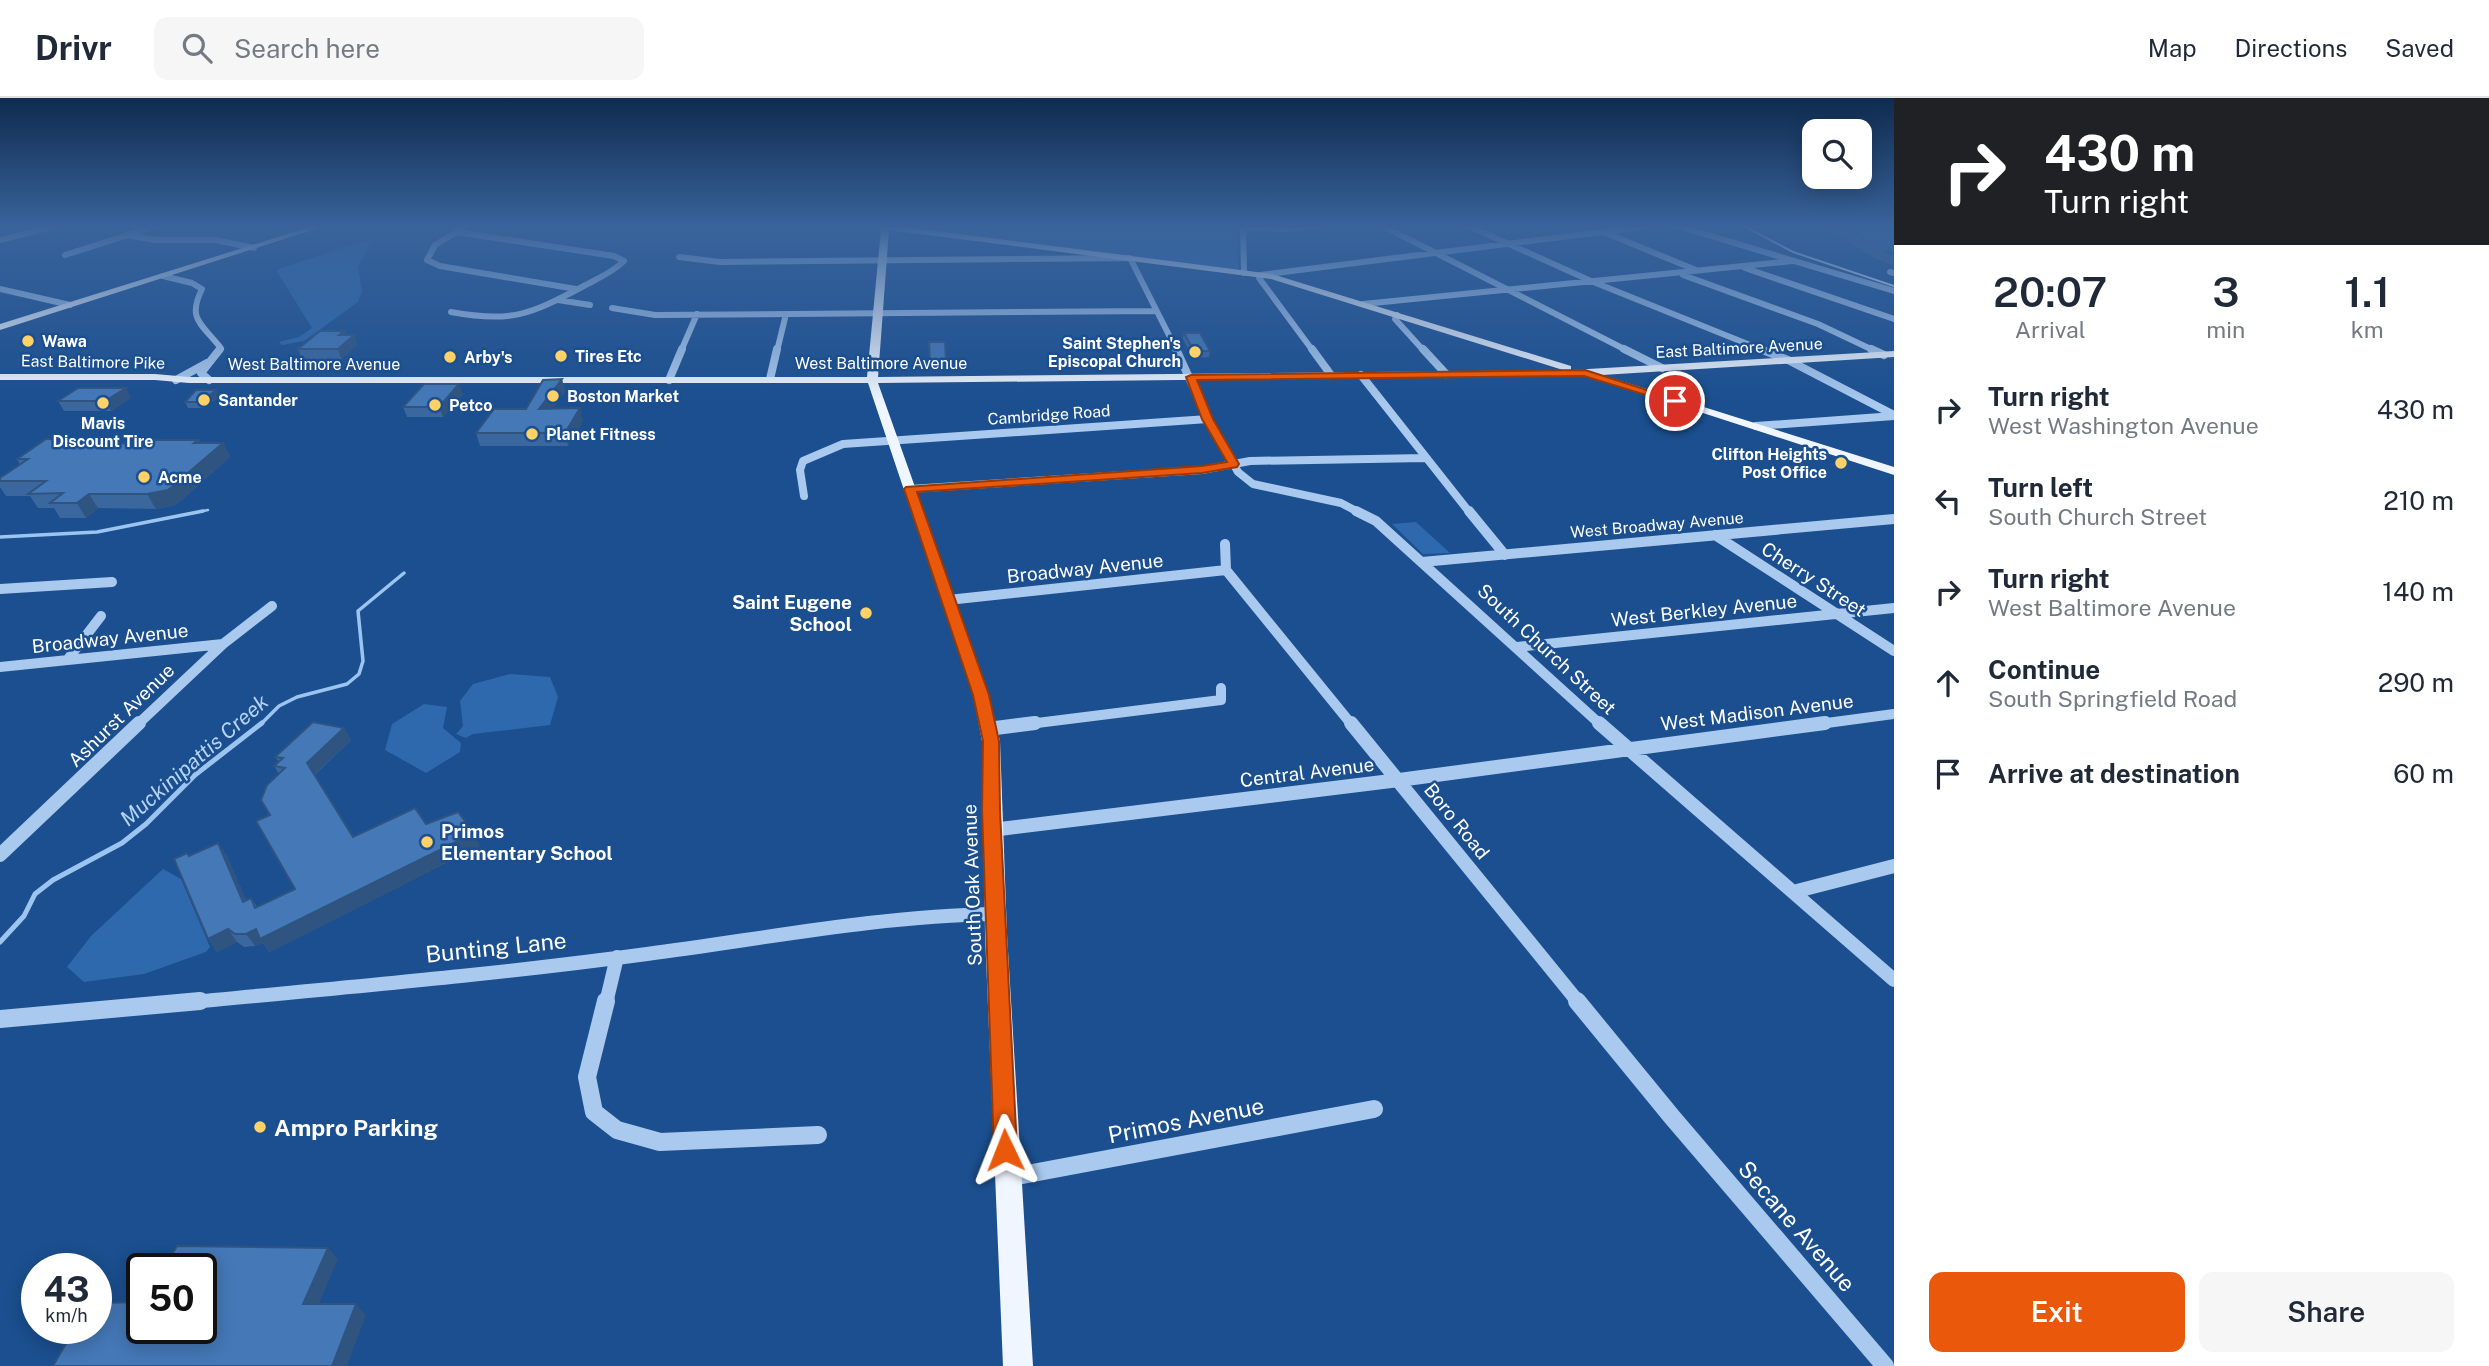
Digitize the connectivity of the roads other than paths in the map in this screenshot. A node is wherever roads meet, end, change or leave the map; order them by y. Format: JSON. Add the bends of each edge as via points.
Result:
{"nodes":[{"id":1,"x":134,"y":285,"type":"edge"},
{"id":2,"x":192,"y":285,"type":"edge"},
{"id":3,"x":555,"y":285,"type":"edge"},
{"id":4,"x":583,"y":285,"type":"edge"},
{"id":5,"x":880,"y":285,"type":"edge"},
{"id":6,"x":1143,"y":285,"type":"edge"},
{"id":7,"x":1264,"y":285,"type":"edge"},
{"id":8,"x":1297,"y":285,"type":"edge"},
{"id":9,"x":1501,"y":285,"type":"edge"},
{"id":10,"x":1548,"y":285,"type":"edge"},
{"id":11,"x":1601,"y":285,"type":"edge"},
{"id":12,"x":1709,"y":285,"type":"edge"},
{"id":13,"x":1792,"y":285,"type":"edge"},
{"id":14,"x":1874,"y":285,"type":"edge"},
{"id":15,"x":0,"y":289,"type":"edge"},
{"id":16,"x":576,"y":289,"type":"junction"},
{"id":17,"x":1509,"y":289,"type":"junction"},
{"id":18,"x":1894,"y":291,"type":"edge"},
{"id":19,"x":558,"y":300,"type":"junction"},
{"id":20,"x":1363,"y":304,"type":"junction"},
{"id":21,"x":71,"y":305,"type":"junction"},
{"id":22,"x":590,"y":305,"type":"dead end"},
{"id":23,"x":612,"y":308,"type":"dead end"},
{"id":24,"x":1155,"y":311,"type":"junction"},
{"id":25,"x":451,"y":312,"type":"dead end"},
{"id":26,"x":878,"y":313,"type":"junction"},
{"id":27,"x":698,"y":314,"type":"junction"},
{"id":28,"x":786,"y":314,"type":"junction"},
{"id":29,"x":1397,"y":315,"type":"junction"},
{"id":30,"x":1894,"y":319,"type":"edge"},
{"id":31,"x":0,"y":327,"type":"edge"},
{"id":32,"x":1889,"y":355,"type":"edge"},
{"id":33,"x":1541,"y":360,"type":"junction"},
{"id":34,"x":1788,"y":360,"type":"junction"},
{"id":35,"x":211,"y":361,"type":"junction"},
{"id":36,"x":1662,"y":368,"type":"junction"},
{"id":37,"x":1585,"y":373,"type":"junction"},
{"id":38,"x":1361,"y":374,"type":"junction"},
{"id":39,"x":1446,"y":374,"type":"junction"},
{"id":40,"x":1530,"y":374,"type":"junction"},
{"id":41,"x":1331,"y":375,"type":"junction"},
{"id":42,"x":0,"y":377,"type":"edge"},
{"id":43,"x":37,"y":377,"type":"junction"},
{"id":44,"x":1191,"y":377,"type":"junction"},
{"id":45,"x":770,"y":379,"type":"junction"},
{"id":46,"x":176,"y":380,"type":"junction"},
{"id":47,"x":209,"y":380,"type":"junction"},
{"id":48,"x":669,"y":380,"type":"junction"},
{"id":49,"x":872,"y":380,"type":"junction"},
{"id":50,"x":0,"y":384,"type":"edge"},
{"id":51,"x":26,"y":384,"type":"junction"},
{"id":52,"x":1894,"y":416,"type":"edge"},
{"id":53,"x":1208,"y":419,"type":"junction"},
{"id":54,"x":1756,"y":426,"type":"junction"},
{"id":55,"x":892,"y":438,"type":"junction"},
{"id":56,"x":1425,"y":458,"type":"junction"},
{"id":57,"x":1233,"y":464,"type":"junction"},
{"id":58,"x":1894,"y":471,"type":"edge"},
{"id":59,"x":910,"y":489,"type":"junction"},
{"id":60,"x":804,"y":496,"type":"dead end"},
{"id":61,"x":1894,"y":519,"type":"edge"},
{"id":62,"x":1715,"y":536,"type":"junction"},
{"id":63,"x":1225,"y":544,"type":"dead end"},
{"id":64,"x":1505,"y":555,"type":"junction"},
{"id":65,"x":1422,"y":562,"type":"junction"},
{"id":66,"x":1226,"y":570,"type":"junction"},
{"id":67,"x":113,"y":582,"type":"dead end"},
{"id":68,"x":0,"y":589,"type":"edge"},
{"id":69,"x":948,"y":600,"type":"junction"},
{"id":70,"x":272,"y":606,"type":"dead end"},
{"id":71,"x":1894,"y":608,"type":"edge"},
{"id":72,"x":1836,"y":614,"type":"junction"},
{"id":73,"x":101,"y":616,"type":"dead end"},
{"id":74,"x":223,"y":644,"type":"junction"},
{"id":75,"x":1517,"y":647,"type":"junction"},
{"id":76,"x":1894,"y":651,"type":"edge"},
{"id":77,"x":68,"y":659,"type":"junction"},
{"id":78,"x":0,"y":667,"type":"edge"},
{"id":79,"x":1221,"y":688,"type":"dead end"},
{"id":80,"x":1894,"y":713,"type":"edge"},
{"id":81,"x":988,"y":729,"type":"junction"},
{"id":82,"x":1626,"y":748,"type":"junction"},
{"id":83,"x":1399,"y":780,"type":"junction"},
{"id":84,"x":992,"y":830,"type":"junction"},
{"id":85,"x":0,"y":855,"type":"edge"},
{"id":86,"x":1894,"y":866,"type":"edge"},
{"id":87,"x":1793,"y":892,"type":"junction"},
{"id":88,"x":995,"y":914,"type":"junction"},
{"id":89,"x":617,"y":957,"type":"junction"},
{"id":90,"x":1889,"y":976,"type":"edge"},
{"id":91,"x":0,"y":1019,"type":"edge"},
{"id":92,"x":1374,"y":1109,"type":"dead end"},
{"id":93,"x":1672,"y":1117,"type":"joint"},
{"id":94,"x":818,"y":1135,"type":"dead end"},
{"id":95,"x":1006,"y":1178,"type":"junction"},
{"id":96,"x":1018,"y":1366,"type":"edge"},
{"id":97,"x":1885,"y":1366,"type":"edge"}],
"edges":[{"from":1,"to":21,"type":"main road"},
{"from":2,"to":35,"type":"street","via":[[201,288],[194,314],[220,347]]},
{"from":3,"to":16,"type":"street"},
{"from":4,"to":16,"type":"street"},
{"from":5,"to":26,"type":"main road"},
{"from":6,"to":24,"type":"street","name":"South Church Street"},
{"from":7,"to":41,"type":"street"},
{"from":8,"to":20,"type":"main road"},
{"from":9,"to":17,"type":"street"},
{"from":10,"to":17,"type":"street"},
{"from":11,"to":34,"type":"street"},
{"from":12,"to":32,"type":"street"},
{"from":13,"to":30,"type":"street"},
{"from":14,"to":18,"type":"street"},
{"from":15,"to":21,"type":"street"},
{"from":16,"to":19,"type":"street"},
{"from":17,"to":20,"type":"street"},
{"from":17,"to":36,"type":"street"},
{"from":19,"to":22,"type":"street"},
{"from":19,"to":25,"type":"street","via":[[507,319]]},
{"from":20,"to":29,"type":"main road"},
{"from":21,"to":31,"type":"main road"},
{"from":23,"to":27,"type":"street"},
{"from":24,"to":26,"type":"street"},
{"from":24,"to":44,"type":"street","name":"South Church Street"},
{"from":26,"to":28,"type":"street"},
{"from":26,"to":49,"type":"main road"},
{"from":27,"to":28,"type":"street"},
{"from":27,"to":48,"type":"street"},
{"from":28,"to":45,"type":"street"},
{"from":29,"to":33,"type":"main road"},
{"from":29,"to":39,"type":"street","via":[[1395,319]]},
{"from":32,"to":34,"type":"main road","name":"East Baltimore Avenue"},
{"from":33,"to":37,"type":"main road"},
{"from":33,"to":40,"type":"main road","via":[[1544,370]]},
{"from":34,"to":36,"type":"main road","name":"East Baltimore Avenue"},
{"from":34,"to":52,"type":"street"},
{"from":35,"to":46,"type":"street"},
{"from":35,"to":47,"type":"street","via":[[201,373]]},
{"from":36,"to":37,"type":"main road","name":"East Baltimore Avenue"},
{"from":37,"to":40,"type":"main road","name":"West Baltimore Avenue"},
{"from":37,"to":54,"type":"main road"},
{"from":38,"to":39,"type":"main road","name":"West Baltimore Avenue"},
{"from":38,"to":41,"type":"main road","name":"West Baltimore Avenue"},
{"from":38,"to":56,"type":"street"},
{"from":39,"to":40,"type":"main road","name":"West Baltimore Avenue"},
{"from":41,"to":44,"type":"main road","name":"West Baltimore Avenue"},
{"from":42,"to":43,"type":"main road","name":"East Baltimore Pike"},
{"from":43,"to":46,"type":"main road","name":"East Baltimore Pike"},
{"from":43,"to":51,"type":"main road"},
{"from":44,"to":49,"type":"main road","name":"West Baltimore Avenue"},
{"from":44,"to":53,"type":"street","name":"South Church Street"},
{"from":45,"to":48,"type":"main road","name":"West Baltimore Avenue"},
{"from":45,"to":49,"type":"main road","name":"West Baltimore Avenue"},
{"from":46,"to":47,"type":"main road","name":"West Baltimore Avenue"},
{"from":46,"to":51,"type":"main road","name":"East Baltimore Pike"},
{"from":47,"to":48,"type":"main road","name":"West Baltimore Avenue"},
{"from":49,"to":55,"type":"main road","name":"South Oak Avenue"},
{"from":50,"to":51,"type":"main road","name":"East Baltimore Pike"},
{"from":52,"to":54,"type":"street"},
{"from":53,"to":55,"type":"street","name":"Cambridge Road"},
{"from":53,"to":57,"type":"street","name":"South Church Street"},
{"from":54,"to":58,"type":"main road"},
{"from":55,"to":59,"type":"main road","name":"South Oak Avenue"},
{"from":55,"to":60,"type":"street","name":"Cambridge Road","via":[[843,444],[803,461]]},
{"from":56,"to":57,"type":"street"},
{"from":56,"to":64,"type":"street"},
{"from":57,"to":59,"type":"street","via":[[1202,470]]},
{"from":57,"to":65,"type":"street","name":"South Church Street","via":[[1247,480],[1268,489],[1353,508],[1376,521]]},
{"from":59,"to":69,"type":"main road","name":"South Oak Avenue"},
{"from":61,"to":62,"type":"street","name":"West Broadway Avenue"},
{"from":62,"to":64,"type":"street","name":"West Broadway Avenue"},
{"from":62,"to":72,"type":"street","name":"Cherry Street"},
{"from":63,"to":66,"type":"street"},
{"from":64,"to":65,"type":"street","name":"West Broadway Avenue"},
{"from":65,"to":75,"type":"street","name":"South Church Street"},
{"from":66,"to":69,"type":"street","name":"Broadway Avenue"},
{"from":66,"to":83,"type":"street","name":"Boro Road"},
{"from":67,"to":68,"type":"street"},
{"from":69,"to":81,"type":"main road","name":"South Oak Avenue"},
{"from":70,"to":74,"type":"street","name":"Ashurst Avenue"},
{"from":71,"to":72,"type":"street","name":"West Berkley Avenue"},
{"from":72,"to":75,"type":"street","name":"West Berkley Avenue"},
{"from":72,"to":76,"type":"street","name":"Cherry Street"},
{"from":73,"to":77,"type":"street"},
{"from":74,"to":77,"type":"street","name":"Broadway Avenue"},
{"from":74,"to":85,"type":"street","name":"Ashurst Avenue"},
{"from":75,"to":82,"type":"street","name":"South Church Street"},
{"from":77,"to":78,"type":"street","name":"Broadway Avenue"},
{"from":79,"to":81,"type":"street","via":[[1221,700]]},
{"from":80,"to":82,"type":"street","name":"West Madison Avenue"},
{"from":81,"to":84,"type":"main road","name":"South Oak Avenue"},
{"from":82,"to":83,"type":"street","name":"Central Avenue"},
{"from":82,"to":87,"type":"street","name":"South Church Street"},
{"from":83,"to":84,"type":"street","name":"Central Avenue"},
{"from":83,"to":93,"type":"street","name":"Boro Road"},
{"from":84,"to":88,"type":"main road","name":"South Oak Avenue"},
{"from":86,"to":87,"type":"street"},
{"from":87,"to":90,"type":"street","name":"South Church Street"},
{"from":88,"to":89,"type":"street","name":"Bunting Lane","via":[[844,925]]},
{"from":88,"to":95,"type":"main road","name":"South Oak Avenue"},
{"from":89,"to":91,"type":"street","name":"Bunting Lane"},
{"from":89,"to":94,"type":"street","via":[[587,1077],[594,1112],[617,1130],[660,1142]]},
{"from":92,"to":95,"type":"street","name":"Primos Avenue"},
{"from":93,"to":97,"type":"street","name":"Secane Avenue"},
{"from":95,"to":96,"type":"main road","name":"South Oak Avenue"}]}
